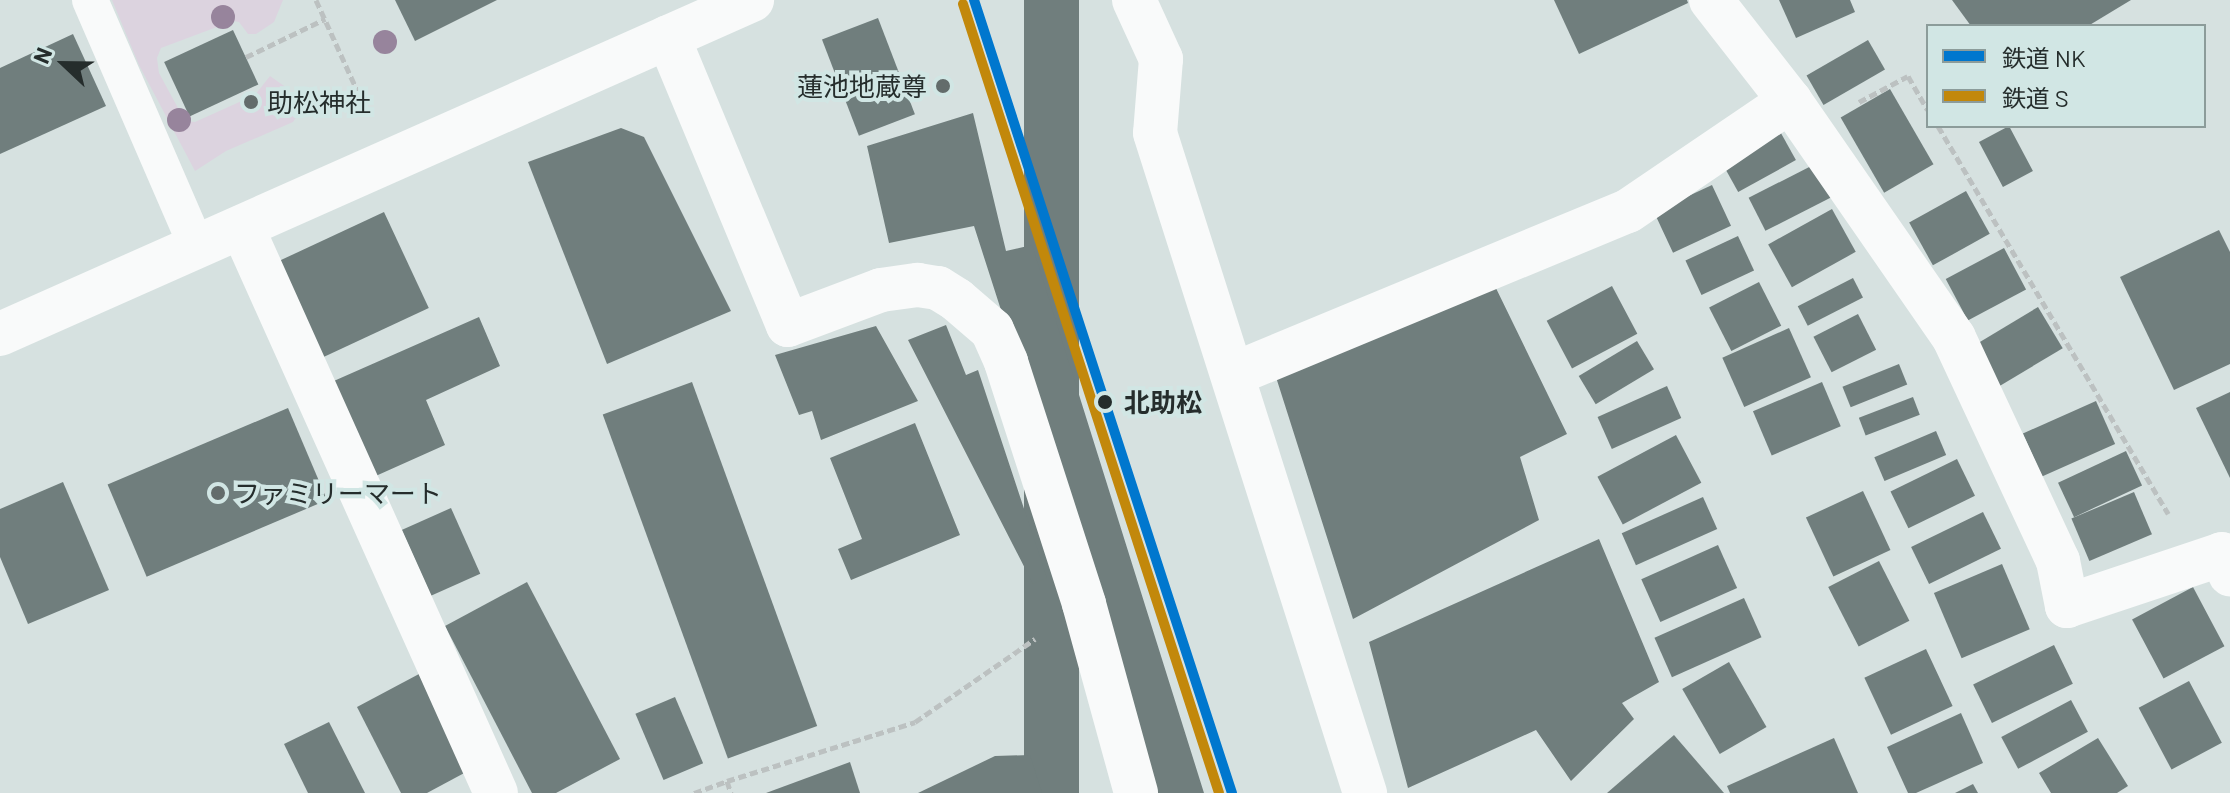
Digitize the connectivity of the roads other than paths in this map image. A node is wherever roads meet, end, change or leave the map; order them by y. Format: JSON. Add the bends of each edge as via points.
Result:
{"nodes":[{"id":1,"x":90,"y":0,"type":"edge"},
{"id":2,"x":1134,"y":0,"type":"edge"},
{"id":3,"x":1711,"y":0,"type":"edge"},
{"id":4,"x":731,"y":4,"type":"edge"},
{"id":5,"x":668,"y":37,"type":"junction"},
{"id":6,"x":1799,"y":115,"type":"junction"},
{"id":7,"x":242,"y":227,"type":"junction"},
{"id":8,"x":197,"y":247,"type":"junction"},
{"id":9,"x":0,"y":334,"type":"edge"},
{"id":10,"x":1234,"y":374,"type":"junction"},
{"id":11,"x":2220,"y":560,"type":"edge"},
{"id":12,"x":496,"y":793,"type":"edge"},
{"id":13,"x":1136,"y":793,"type":"edge"},
{"id":14,"x":1365,"y":793,"type":"edge"}],
"edges":[{"from":1,"to":8,"type":"lane"},
{"from":2,"to":10,"type":"street","via":[[1161,59],[1155,133]]},
{"from":3,"to":6,"type":"street"},
{"from":4,"to":5,"type":"street"},
{"from":5,"to":7,"type":"street"},
{"from":5,"to":13,"type":"street","via":[[788,325],[881,290],[918,285],[938,288],[992,330],[1084,604]]},
{"from":6,"to":10,"type":"street","via":[[1628,211]]},
{"from":6,"to":11,"type":"street","via":[[1954,338],[2058,561],[2067,606]]},
{"from":7,"to":8,"type":"street"},
{"from":7,"to":12,"type":"street"},
{"from":8,"to":9,"type":"street"},
{"from":10,"to":14,"type":"street"}]}
